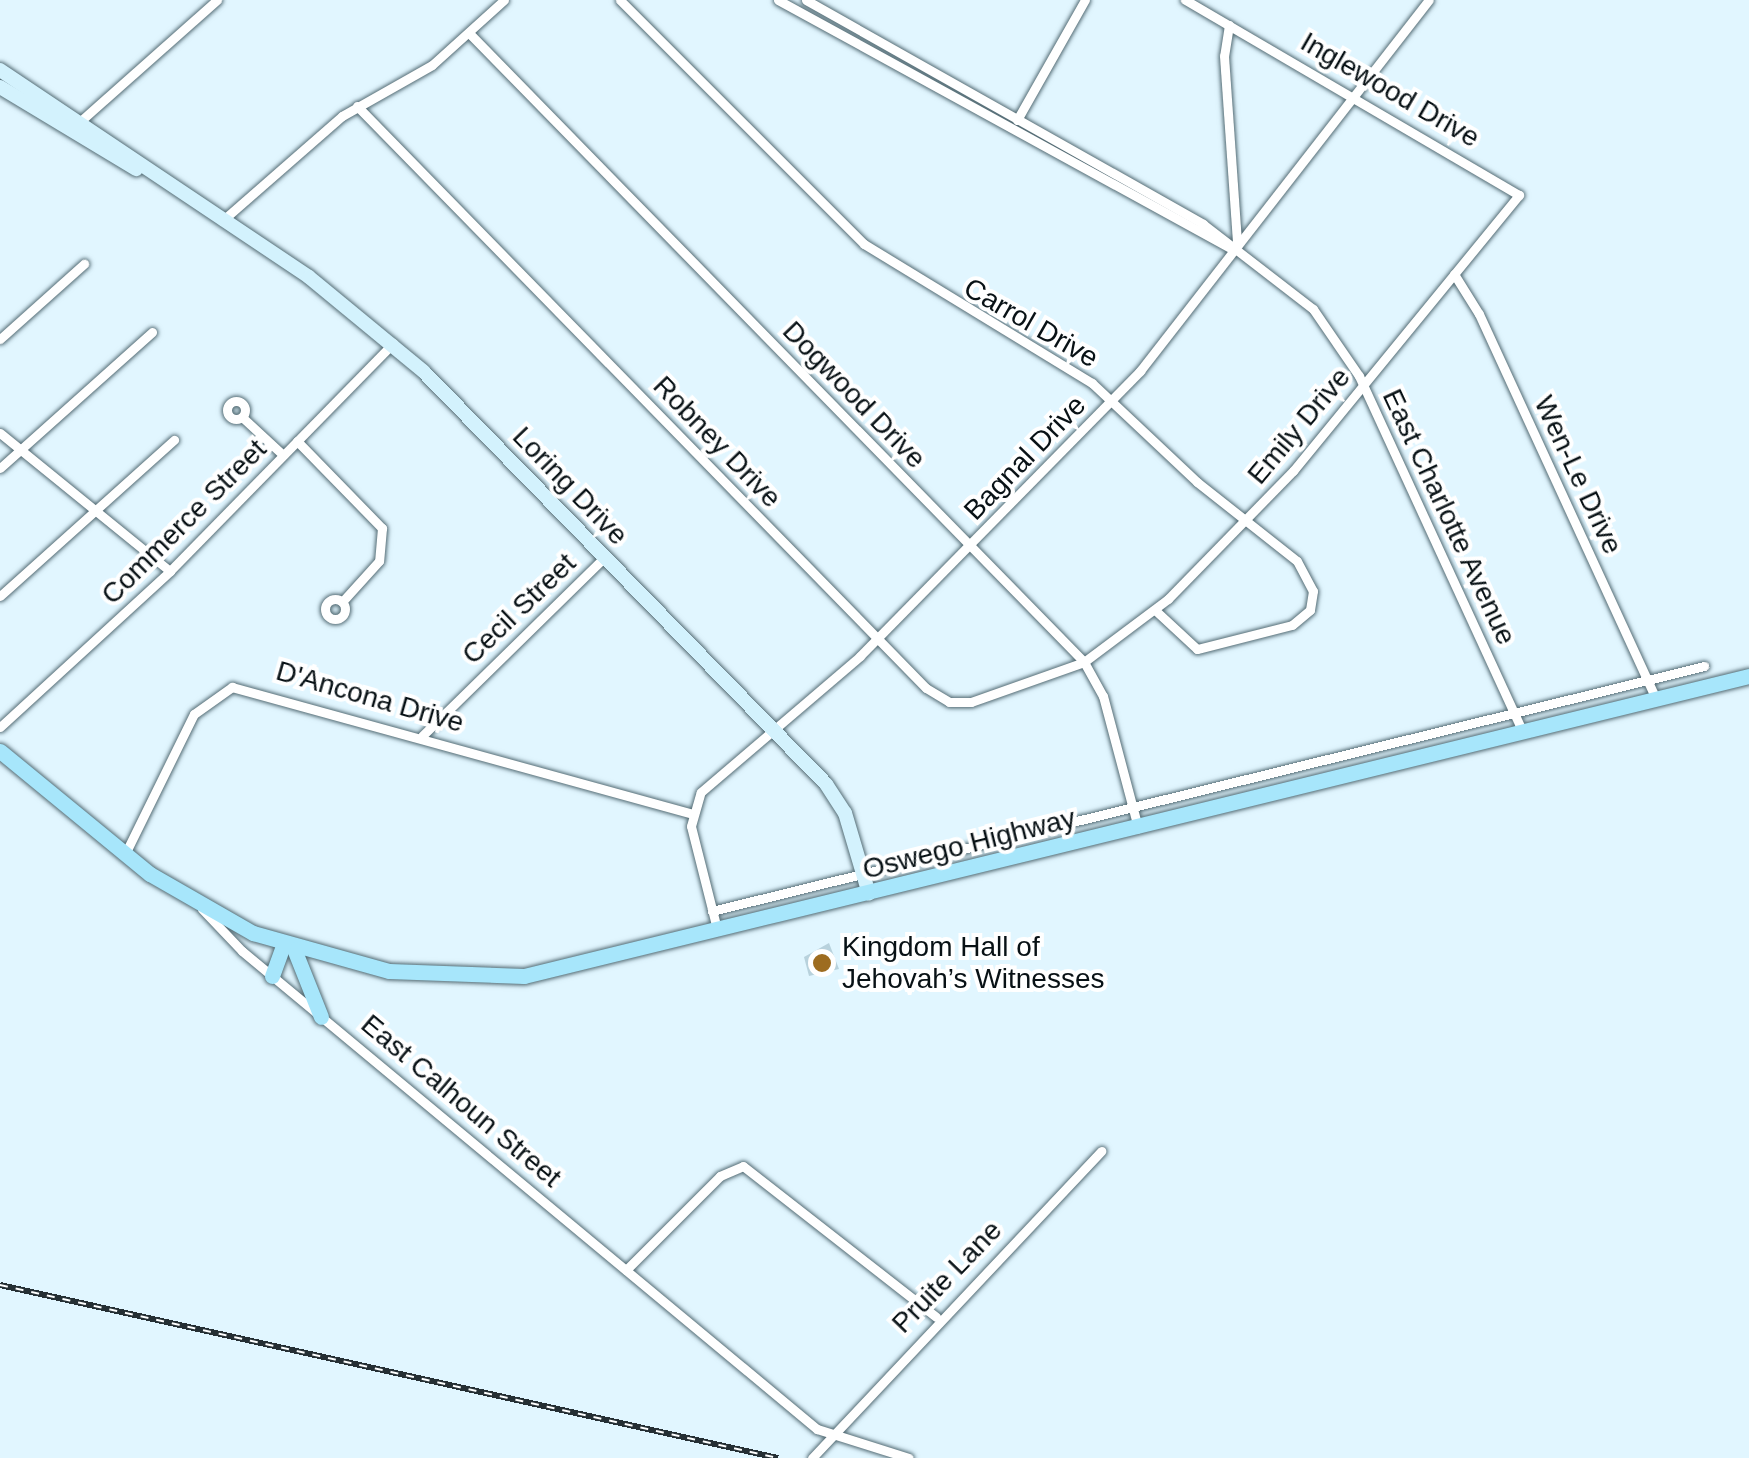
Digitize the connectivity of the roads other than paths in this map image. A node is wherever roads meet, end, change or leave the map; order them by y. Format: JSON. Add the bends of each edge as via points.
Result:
{"nodes":[{"id":1,"x":217,"y":0,"type":"edge"},
{"id":2,"x":504,"y":0,"type":"edge"},
{"id":3,"x":620,"y":0,"type":"edge"},
{"id":4,"x":778,"y":0,"type":"edge"},
{"id":5,"x":806,"y":0,"type":"edge"},
{"id":6,"x":1084,"y":0,"type":"edge"},
{"id":7,"x":1185,"y":0,"type":"edge"},
{"id":8,"x":1429,"y":0,"type":"edge"},
{"id":9,"x":1229,"y":25,"type":"junction"},
{"id":10,"x":470,"y":33,"type":"junction"},
{"id":11,"x":0,"y":70,"type":"edge"},
{"id":12,"x":0,"y":87,"type":"edge"},
{"id":13,"x":1356,"y":97,"type":"junction"},
{"id":14,"x":356,"y":106,"type":"junction"},
{"id":15,"x":1018,"y":120,"type":"junction"},
{"id":16,"x":75,"y":127,"type":"junction"},
{"id":17,"x":1519,"y":192,"type":"joint"},
{"id":18,"x":222,"y":221,"type":"junction"},
{"id":19,"x":1235,"y":250,"type":"junction"},
{"id":20,"x":84,"y":264,"type":"dead end"},
{"id":21,"x":1454,"y":274,"type":"junction"},
{"id":22,"x":152,"y":332,"type":"dead end"},
{"id":23,"x":0,"y":339,"type":"edge"},
{"id":24,"x":393,"y":343,"type":"junction"},
{"id":25,"x":1363,"y":384,"type":"junction"},
{"id":26,"x":1112,"y":401,"type":"junction"},
{"id":27,"x":242,"y":417,"type":"dead end"},
{"id":28,"x":0,"y":433,"type":"edge"},
{"id":29,"x":174,"y":440,"type":"dead end"},
{"id":30,"x":296,"y":442,"type":"junction"},
{"id":31,"x":20,"y":450,"type":"junction"},
{"id":32,"x":283,"y":455,"type":"junction"},
{"id":33,"x":0,"y":468,"type":"edge"},
{"id":34,"x":95,"y":511,"type":"junction"},
{"id":35,"x":1246,"y":522,"type":"junction"},
{"id":36,"x":970,"y":546,"type":"junction"},
{"id":37,"x":604,"y":558,"type":"junction"},
{"id":38,"x":170,"y":572,"type":"junction"},
{"id":39,"x":0,"y":596,"type":"edge"},
{"id":40,"x":342,"y":602,"type":"dead end"},
{"id":41,"x":1155,"y":610,"type":"junction"},
{"id":42,"x":878,"y":638,"type":"junction"},
{"id":43,"x":1084,"y":662,"type":"junction"},
{"id":44,"x":1704,"y":666,"type":"dead end"},
{"id":45,"x":1749,"y":676,"type":"edge"},
{"id":46,"x":1647,"y":679,"type":"junction"},
{"id":47,"x":1656,"y":699,"type":"junction"},
{"id":48,"x":1514,"y":712,"type":"junction"},
{"id":49,"x":0,"y":727,"type":"edge"},
{"id":50,"x":773,"y":730,"type":"junction"},
{"id":51,"x":1523,"y":732,"type":"junction"},
{"id":52,"x":422,"y":736,"type":"junction"},
{"id":53,"x":0,"y":752,"type":"edge"},
{"id":54,"x":1132,"y":808,"type":"junction"},
{"id":55,"x":691,"y":813,"type":"junction"},
{"id":56,"x":1138,"y":828,"type":"junction"},
{"id":57,"x":125,"y":854,"type":"junction"},
{"id":58,"x":864,"y":873,"type":"junction"},
{"id":59,"x":869,"y":894,"type":"junction"},
{"id":60,"x":202,"y":908,"type":"junction"},
{"id":61,"x":712,"y":911,"type":"junction"},
{"id":62,"x":718,"y":932,"type":"junction"},
{"id":63,"x":288,"y":947,"type":"junction"},
{"id":64,"x":334,"y":960,"type":"junction"},
{"id":65,"x":272,"y":976,"type":"junction"},
{"id":66,"x":305,"y":990,"type":"junction"},
{"id":67,"x":321,"y":1017,"type":"junction"},
{"id":68,"x":1101,"y":1151,"type":"dead end"},
{"id":69,"x":626,"y":1270,"type":"junction"},
{"id":70,"x":936,"y":1317,"type":"junction"},
{"id":71,"x":829,"y":1438,"type":"junction"},
{"id":72,"x":812,"y":1458,"type":"edge"},
{"id":73,"x":909,"y":1458,"type":"edge"}],
"edges":[{"from":1,"to":16,"type":"street"},
{"from":2,"to":10,"type":"street"},
{"from":3,"to":26,"type":"street","name":"Carrol Drive","via":[[864,244]]},
{"from":4,"to":19,"type":"street","name":"East Charlotte Avenue"},
{"from":5,"to":15,"type":"street","name":"East Charlotte Avenue"},
{"from":6,"to":15,"type":"street"},
{"from":7,"to":9,"type":"street","name":"Inglewood Drive"},
{"from":8,"to":13,"type":"street","name":"Bagnal Drive"},
{"from":9,"to":13,"type":"street","name":"Inglewood Drive"},
{"from":9,"to":19,"type":"street","via":[[1224,56],[1241,227]]},
{"from":10,"to":14,"type":"street","via":[[432,65]]},
{"from":10,"to":36,"type":"street","name":"Dogwood Drive"},
{"from":11,"to":16,"type":"street","name":"Loring Drive"},
{"from":12,"to":16,"type":"street","name":"Loring Drive"},
{"from":13,"to":17,"type":"street","name":"Inglewood Drive"},
{"from":13,"to":19,"type":"street","name":"Bagnal Drive"},
{"from":14,"to":18,"type":"street"},
{"from":14,"to":42,"type":"street","name":"Robney Drive"},
{"from":15,"to":19,"type":"street","name":"East Charlotte Avenue"},
{"from":16,"to":18,"type":"street","name":"Loring Drive"},
{"from":17,"to":21,"type":"street","name":"Emily Drive"},
{"from":18,"to":24,"type":"street","name":"Loring Drive"},
{"from":19,"to":25,"type":"street","name":"East Charlotte Avenue","via":[[1313,309]]},
{"from":19,"to":26,"type":"street","name":"Bagnal Drive"},
{"from":20,"to":23,"type":"street"},
{"from":21,"to":25,"type":"street","name":"Emily Drive"},
{"from":21,"to":46,"type":"street","name":"Wen-Le Drive","via":[[1480,314]]},
{"from":22,"to":31,"type":"street"},
{"from":24,"to":30,"type":"street","name":"Commerce Street"},
{"from":24,"to":37,"type":"street","name":"Loring Drive"},
{"from":25,"to":35,"type":"street","name":"Emily Drive"},
{"from":25,"to":48,"type":"street","name":"East Charlotte Avenue"},
{"from":26,"to":35,"type":"street","name":"Carrol Drive"},
{"from":26,"to":36,"type":"street","name":"Bagnal Drive"},
{"from":27,"to":32,"type":"street"},
{"from":28,"to":31,"type":"street"},
{"from":29,"to":34,"type":"street"},
{"from":30,"to":32,"type":"street","name":"Commerce Street"},
{"from":30,"to":40,"type":"street","via":[[382,528],[379,561]]},
{"from":31,"to":33,"type":"street"},
{"from":31,"to":34,"type":"street"},
{"from":32,"to":38,"type":"street","name":"Commerce Street"},
{"from":34,"to":38,"type":"street"},
{"from":34,"to":39,"type":"street"},
{"from":35,"to":41,"type":"street","name":"Emily Drive"},
{"from":35,"to":41,"type":"street","name":"Carrol Drive","via":[[1307,572],[1314,598],[1304,618],[1196,649]]},
{"from":36,"to":42,"type":"street","name":"Bagnal Drive"},
{"from":36,"to":43,"type":"street","name":"Dogwood Drive"},
{"from":37,"to":50,"type":"street","name":"Loring Drive"},
{"from":37,"to":52,"type":"street","name":"Cecil Street"},
{"from":38,"to":49,"type":"street","name":"Commerce Street"},
{"from":41,"to":43,"type":"street","name":"Emily Drive"},
{"from":42,"to":43,"type":"street","name":"Robney Drive","via":[[934,695],[956,703]]},
{"from":42,"to":50,"type":"street","name":"Bagnal Drive"},
{"from":43,"to":54,"type":"street","name":"Dogwood Drive","via":[[1103,696]]},
{"from":44,"to":46,"type":"street","name":"Oswego Highway"},
{"from":45,"to":47,"type":"main road","name":"Oswego Highway"},
{"from":46,"to":47,"type":"street","name":"Wen-Le Drive"},
{"from":46,"to":48,"type":"street","name":"Oswego Highway"},
{"from":47,"to":51,"type":"main road","name":"Oswego Highway"},
{"from":48,"to":51,"type":"street","name":"East Charlotte Avenue"},
{"from":48,"to":54,"type":"street","name":"Oswego Highway"},
{"from":50,"to":55,"type":"street","name":"Bagnal Drive","via":[[701,792]]},
{"from":50,"to":58,"type":"street","name":"Loring Drive","via":[[838,799]]},
{"from":51,"to":56,"type":"main road","name":"Oswego Highway"},
{"from":52,"to":55,"type":"street","name":"D'Ancona Drive"},
{"from":52,"to":57,"type":"street","name":"D'Ancona Drive","via":[[260,688],[224,688],[194,714]]},
{"from":53,"to":57,"type":"main road","name":"East Calhoun Street"},
{"from":54,"to":56,"type":"street","name":"Dogwood Drive"},
{"from":54,"to":58,"type":"street","name":"Oswego Highway"},
{"from":55,"to":61,"type":"street"},
{"from":56,"to":59,"type":"main road","name":"Oswego Highway"},
{"from":57,"to":60,"type":"main road","name":"East Calhoun Street"},
{"from":58,"to":59,"type":"street","name":"Loring Drive"},
{"from":58,"to":61,"type":"street","name":"Oswego Highway"},
{"from":59,"to":62,"type":"main road","name":"Oswego Highway"},
{"from":60,"to":63,"type":"main road","name":"Oswego Highway"},
{"from":60,"to":65,"type":"street","name":"East Calhoun Street"},
{"from":61,"to":62,"type":"street"},
{"from":62,"to":64,"type":"main road","name":"Oswego Highway","via":[[524,976],[431,976]]},
{"from":63,"to":64,"type":"main road","name":"Oswego Highway"},
{"from":63,"to":65,"type":"main road"},
{"from":63,"to":66,"type":"main road"},
{"from":64,"to":66,"type":"main road","via":[[310,972]]},
{"from":65,"to":67,"type":"street","name":"East Calhoun Street"},
{"from":66,"to":67,"type":"main road"},
{"from":67,"to":69,"type":"street","name":"East Calhoun Street"},
{"from":68,"to":70,"type":"street","name":"Pruite Lane"},
{"from":69,"to":70,"type":"street","via":[[720,1176],[743,1166]]},
{"from":69,"to":71,"type":"street","name":"East Calhoun Street"},
{"from":70,"to":71,"type":"street","name":"Pruite Lane"},
{"from":71,"to":72,"type":"street","name":"Pruite Lane"},
{"from":71,"to":73,"type":"street","name":"East Calhoun Street"}]}
